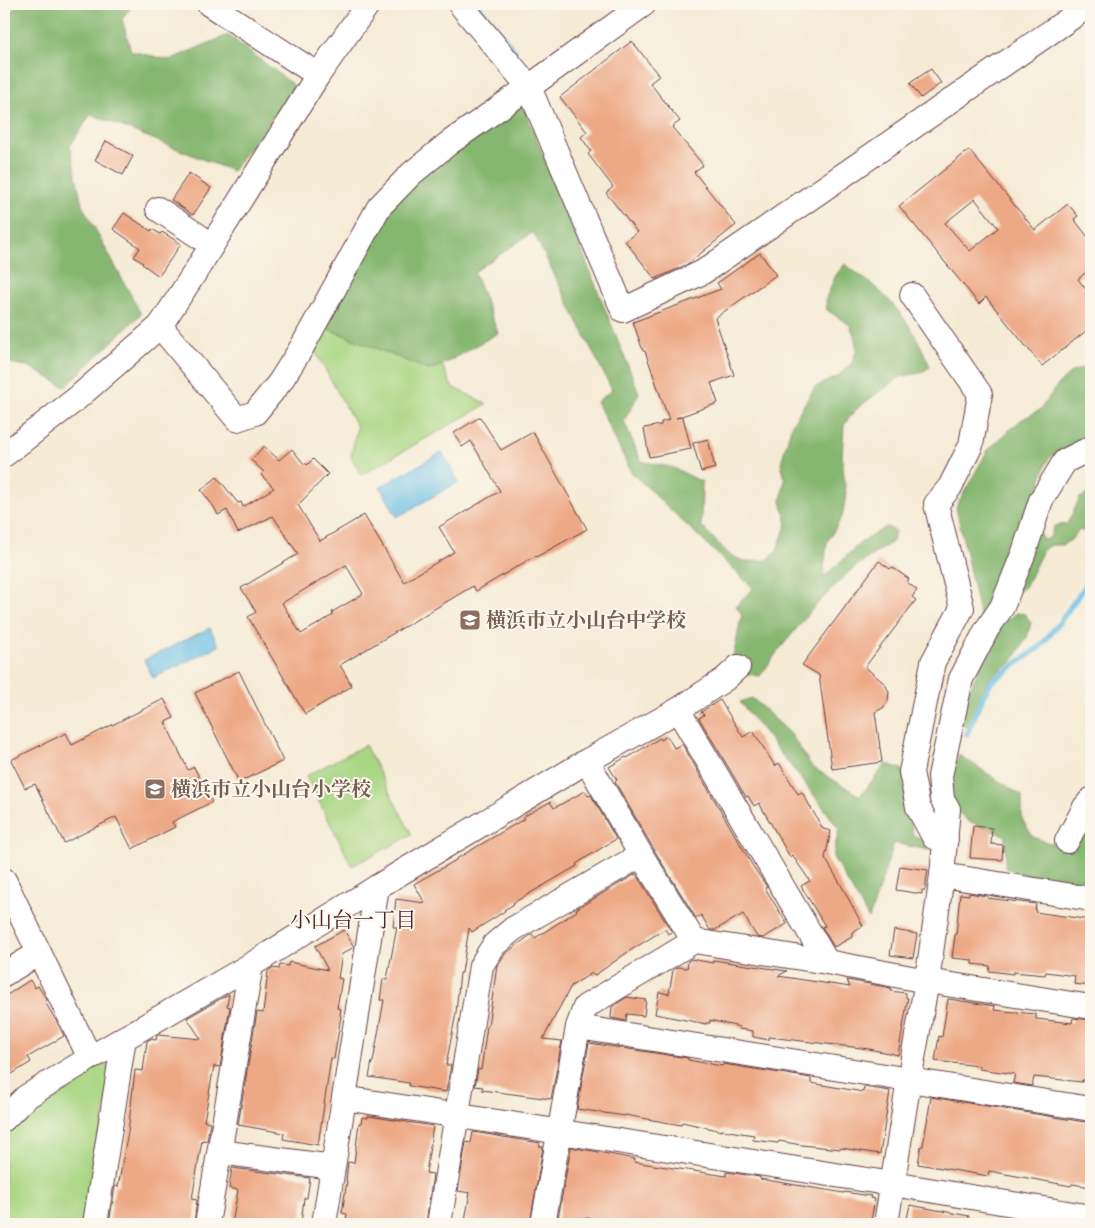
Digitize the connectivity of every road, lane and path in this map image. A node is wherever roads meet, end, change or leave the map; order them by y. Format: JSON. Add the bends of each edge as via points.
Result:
{"nodes":[{"id":1,"x":209,"y":4,"type":"edge"},
{"id":2,"x":368,"y":4,"type":"edge"},
{"id":3,"x":460,"y":4,"type":"edge"},
{"id":4,"x":644,"y":4,"type":"edge"},
{"id":5,"x":1091,"y":4,"type":"edge"},
{"id":6,"x":318,"y":75,"type":"junction"},
{"id":7,"x":529,"y":88,"type":"junction"},
{"id":8,"x":158,"y":209,"type":"dead end"},
{"id":9,"x":212,"y":245,"type":"junction"},
{"id":10,"x":912,"y":295,"type":"dead end"},
{"id":11,"x":160,"y":326,"type":"junction"},
{"id":12,"x":1091,"y":448,"type":"edge"},
{"id":13,"x":4,"y":455,"type":"edge"},
{"id":14,"x":738,"y":667,"type":"dead end"},
{"id":15,"x":678,"y":710,"type":"junction"},
{"id":16,"x":587,"y":761,"type":"junction"},
{"id":17,"x":1091,"y":800,"type":"edge"},
{"id":18,"x":946,"y":839,"type":"junction"},
{"id":19,"x":1067,"y":841,"type":"dead end"},
{"id":20,"x":641,"y":855,"type":"junction"},
{"id":21,"x":942,"y":875,"type":"junction"},
{"id":22,"x":4,"y":880,"type":"edge"},
{"id":23,"x":377,"y":887,"type":"junction"},
{"id":24,"x":1091,"y":900,"type":"edge"},
{"id":25,"x":694,"y":940,"type":"junction"},
{"id":26,"x":39,"y":953,"type":"junction"},
{"id":27,"x":827,"y":962,"type":"junction"},
{"id":28,"x":251,"y":965,"type":"junction"},
{"id":29,"x":4,"y":974,"type":"edge"},
{"id":30,"x":927,"y":981,"type":"junction"},
{"id":31,"x":1091,"y":1007,"type":"edge"},
{"id":32,"x":578,"y":1027,"type":"junction"},
{"id":33,"x":124,"y":1038,"type":"junction"},
{"id":34,"x":90,"y":1058,"type":"junction"},
{"id":35,"x":909,"y":1080,"type":"junction"},
{"id":36,"x":344,"y":1098,"type":"junction"},
{"id":37,"x":1091,"y":1110,"type":"edge"},
{"id":38,"x":457,"y":1116,"type":"junction"},
{"id":39,"x":4,"y":1119,"type":"edge"},
{"id":40,"x":560,"y":1131,"type":"junction"},
{"id":41,"x":220,"y":1152,"type":"junction"},
{"id":42,"x":333,"y":1167,"type":"junction"},
{"id":43,"x":893,"y":1184,"type":"junction"},
{"id":44,"x":1091,"y":1217,"type":"edge"},
{"id":45,"x":95,"y":1224,"type":"edge"},
{"id":46,"x":208,"y":1224,"type":"edge"},
{"id":47,"x":324,"y":1224,"type":"edge"},
{"id":48,"x":439,"y":1224,"type":"edge"},
{"id":49,"x":543,"y":1224,"type":"edge"},
{"id":50,"x":886,"y":1224,"type":"edge"}],
"edges":[{"from":1,"to":6,"type":"street"},
{"from":2,"to":6,"type":"street"},
{"from":3,"to":7,"type":"street"},
{"from":4,"to":7,"type":"street"},
{"from":5,"to":7,"type":"street","via":[[703,272],[622,310]]},
{"from":6,"to":9,"type":"street"},
{"from":7,"to":11,"type":"street","via":[[448,143],[378,206],[302,347],[255,413],[237,419]]},
{"from":8,"to":9,"type":"street"},
{"from":9,"to":11,"type":"street"},
{"from":10,"to":18,"type":"street","via":[[980,394],[971,445],[950,487],[936,504],[962,608],[932,662],[911,772],[918,807],[934,837]]},
{"from":11,"to":13,"type":"street","via":[[75,400]]},
{"from":12,"to":18,"type":"street","via":[[1065,461],[1041,500],[1002,607],[961,679],[940,776],[942,799],[948,809]]},
{"from":14,"to":15,"type":"street"},
{"from":15,"to":16,"type":"street"},
{"from":15,"to":27,"type":"street"},
{"from":16,"to":20,"type":"street"},
{"from":16,"to":23,"type":"street"},
{"from":17,"to":19,"type":"street"},
{"from":18,"to":21,"type":"street"},
{"from":20,"to":25,"type":"street"},
{"from":20,"to":38,"type":"street","via":[[513,929],[494,945],[481,966]]},
{"from":21,"to":24,"type":"street"},
{"from":21,"to":30,"type":"street"},
{"from":22,"to":26,"type":"street"},
{"from":23,"to":28,"type":"street"},
{"from":23,"to":36,"type":"street"},
{"from":25,"to":27,"type":"street"},
{"from":25,"to":32,"type":"street","via":[[585,1007]]},
{"from":26,"to":29,"type":"street"},
{"from":26,"to":34,"type":"street"},
{"from":27,"to":30,"type":"street"},
{"from":28,"to":33,"type":"street"},
{"from":28,"to":41,"type":"street"},
{"from":30,"to":31,"type":"street"},
{"from":30,"to":35,"type":"street"},
{"from":32,"to":35,"type":"street"},
{"from":32,"to":40,"type":"street"},
{"from":33,"to":34,"type":"street"},
{"from":33,"to":45,"type":"street"},
{"from":34,"to":39,"type":"street","via":[[26,1097]]},
{"from":35,"to":37,"type":"street"},
{"from":35,"to":43,"type":"street"},
{"from":36,"to":38,"type":"street"},
{"from":36,"to":42,"type":"street"},
{"from":38,"to":40,"type":"street"},
{"from":38,"to":48,"type":"street"},
{"from":40,"to":43,"type":"street"},
{"from":40,"to":49,"type":"street"},
{"from":41,"to":42,"type":"street"},
{"from":41,"to":46,"type":"street"},
{"from":42,"to":47,"type":"street"},
{"from":43,"to":44,"type":"street"},
{"from":43,"to":50,"type":"street"}]}
